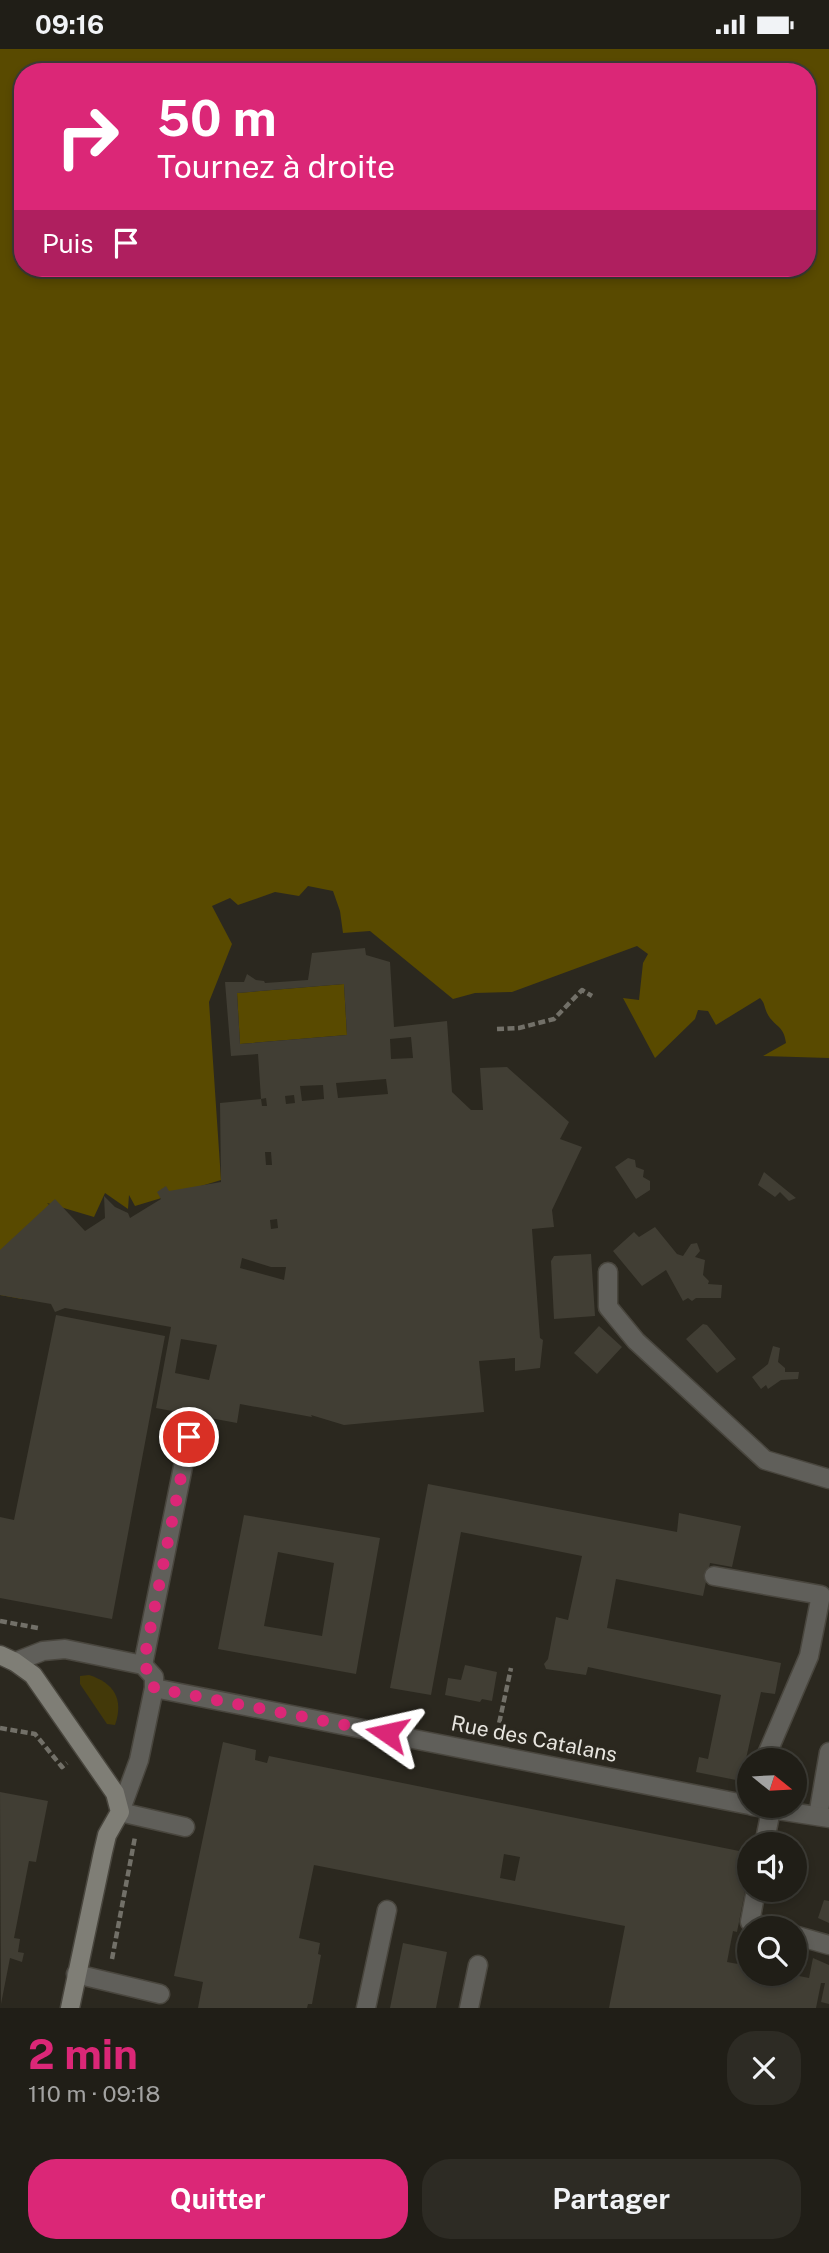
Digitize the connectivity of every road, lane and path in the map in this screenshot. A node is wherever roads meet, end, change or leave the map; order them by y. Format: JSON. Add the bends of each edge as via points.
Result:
{"nodes":[{"id":1,"x":592,"y":996,"type":"dead end"},
{"id":2,"x":497,"y":1029,"type":"dead end"},
{"id":3,"x":607,"y":1272,"type":"dead end"},
{"id":4,"x":189,"y":1437,"type":"dead end"},
{"id":5,"x":829,"y":1479,"type":"edge"},
{"id":6,"x":714,"y":1576,"type":"dead end"},
{"id":7,"x":8,"y":1659,"type":"edge"},
{"id":8,"x":143,"y":1665,"type":"junction"},
{"id":9,"x":511,"y":1668,"type":"dead end"},
{"id":10,"x":154,"y":1688,"type":"junction"},
{"id":11,"x":0,"y":1728,"type":"edge"},
{"id":12,"x":770,"y":1748,"type":"edge"},
{"id":13,"x":829,"y":1752,"type":"edge"},
{"id":14,"x":493,"y":1754,"type":"junction"},
{"id":15,"x":71,"y":1761,"type":"dead end"},
{"id":16,"x":737,"y":1803,"type":"edge"},
{"id":17,"x":120,"y":1812,"type":"junction"},
{"id":18,"x":824,"y":1817,"type":"edge"},
{"id":19,"x":185,"y":1827,"type":"dead end"},
{"id":20,"x":135,"y":1836,"type":"dead end"},
{"id":21,"x":387,"y":1910,"type":"dead end"},
{"id":22,"x":807,"y":1939,"type":"edge"},
{"id":23,"x":829,"y":1945,"type":"edge"},
{"id":24,"x":111,"y":1962,"type":"dead end"},
{"id":25,"x":478,"y":1965,"type":"dead end"},
{"id":26,"x":76,"y":1974,"type":"junction"},
{"id":27,"x":160,"y":1994,"type":"dead end"},
{"id":28,"x":70,"y":2008,"type":"edge"},
{"id":29,"x":366,"y":2008,"type":"edge"},
{"id":30,"x":469,"y":2008,"type":"edge"}],
"edges":[{"from":1,"to":2,"type":"path","via":[[582,990],[554,1019],[538,1025]]},
{"from":3,"to":5,"type":"street","via":[[608,1307],[636,1341],[765,1460]]},
{"from":4,"to":8,"type":"street"},
{"from":6,"to":12,"type":"street","via":[[821,1595],[809,1656]]},
{"from":7,"to":8,"type":"street","via":[[65,1649]]},
{"from":7,"to":17,"type":"main road","via":[[33,1675],[115,1793]]},
{"from":8,"to":10,"type":"street","via":[[154,1677]]},
{"from":9,"to":14,"type":"path"},
{"from":10,"to":14,"type":"street","name":"Rue des Catalans"},
{"from":10,"to":17,"type":"street","via":[[139,1760]]},
{"from":11,"to":15,"type":"path","via":[[35,1734],[62,1767]]},
{"from":13,"to":18,"type":"street"},
{"from":14,"to":16,"type":"street","name":"Rue des Catalans"},
{"from":17,"to":19,"type":"street"},
{"from":17,"to":26,"type":"main road","via":[[107,1835]]},
{"from":20,"to":24,"type":"path"},
{"from":21,"to":29,"type":"street"},
{"from":22,"to":23,"type":"street"},
{"from":25,"to":30,"type":"street"},
{"from":26,"to":27,"type":"street"},
{"from":26,"to":28,"type":"main road"}]}
